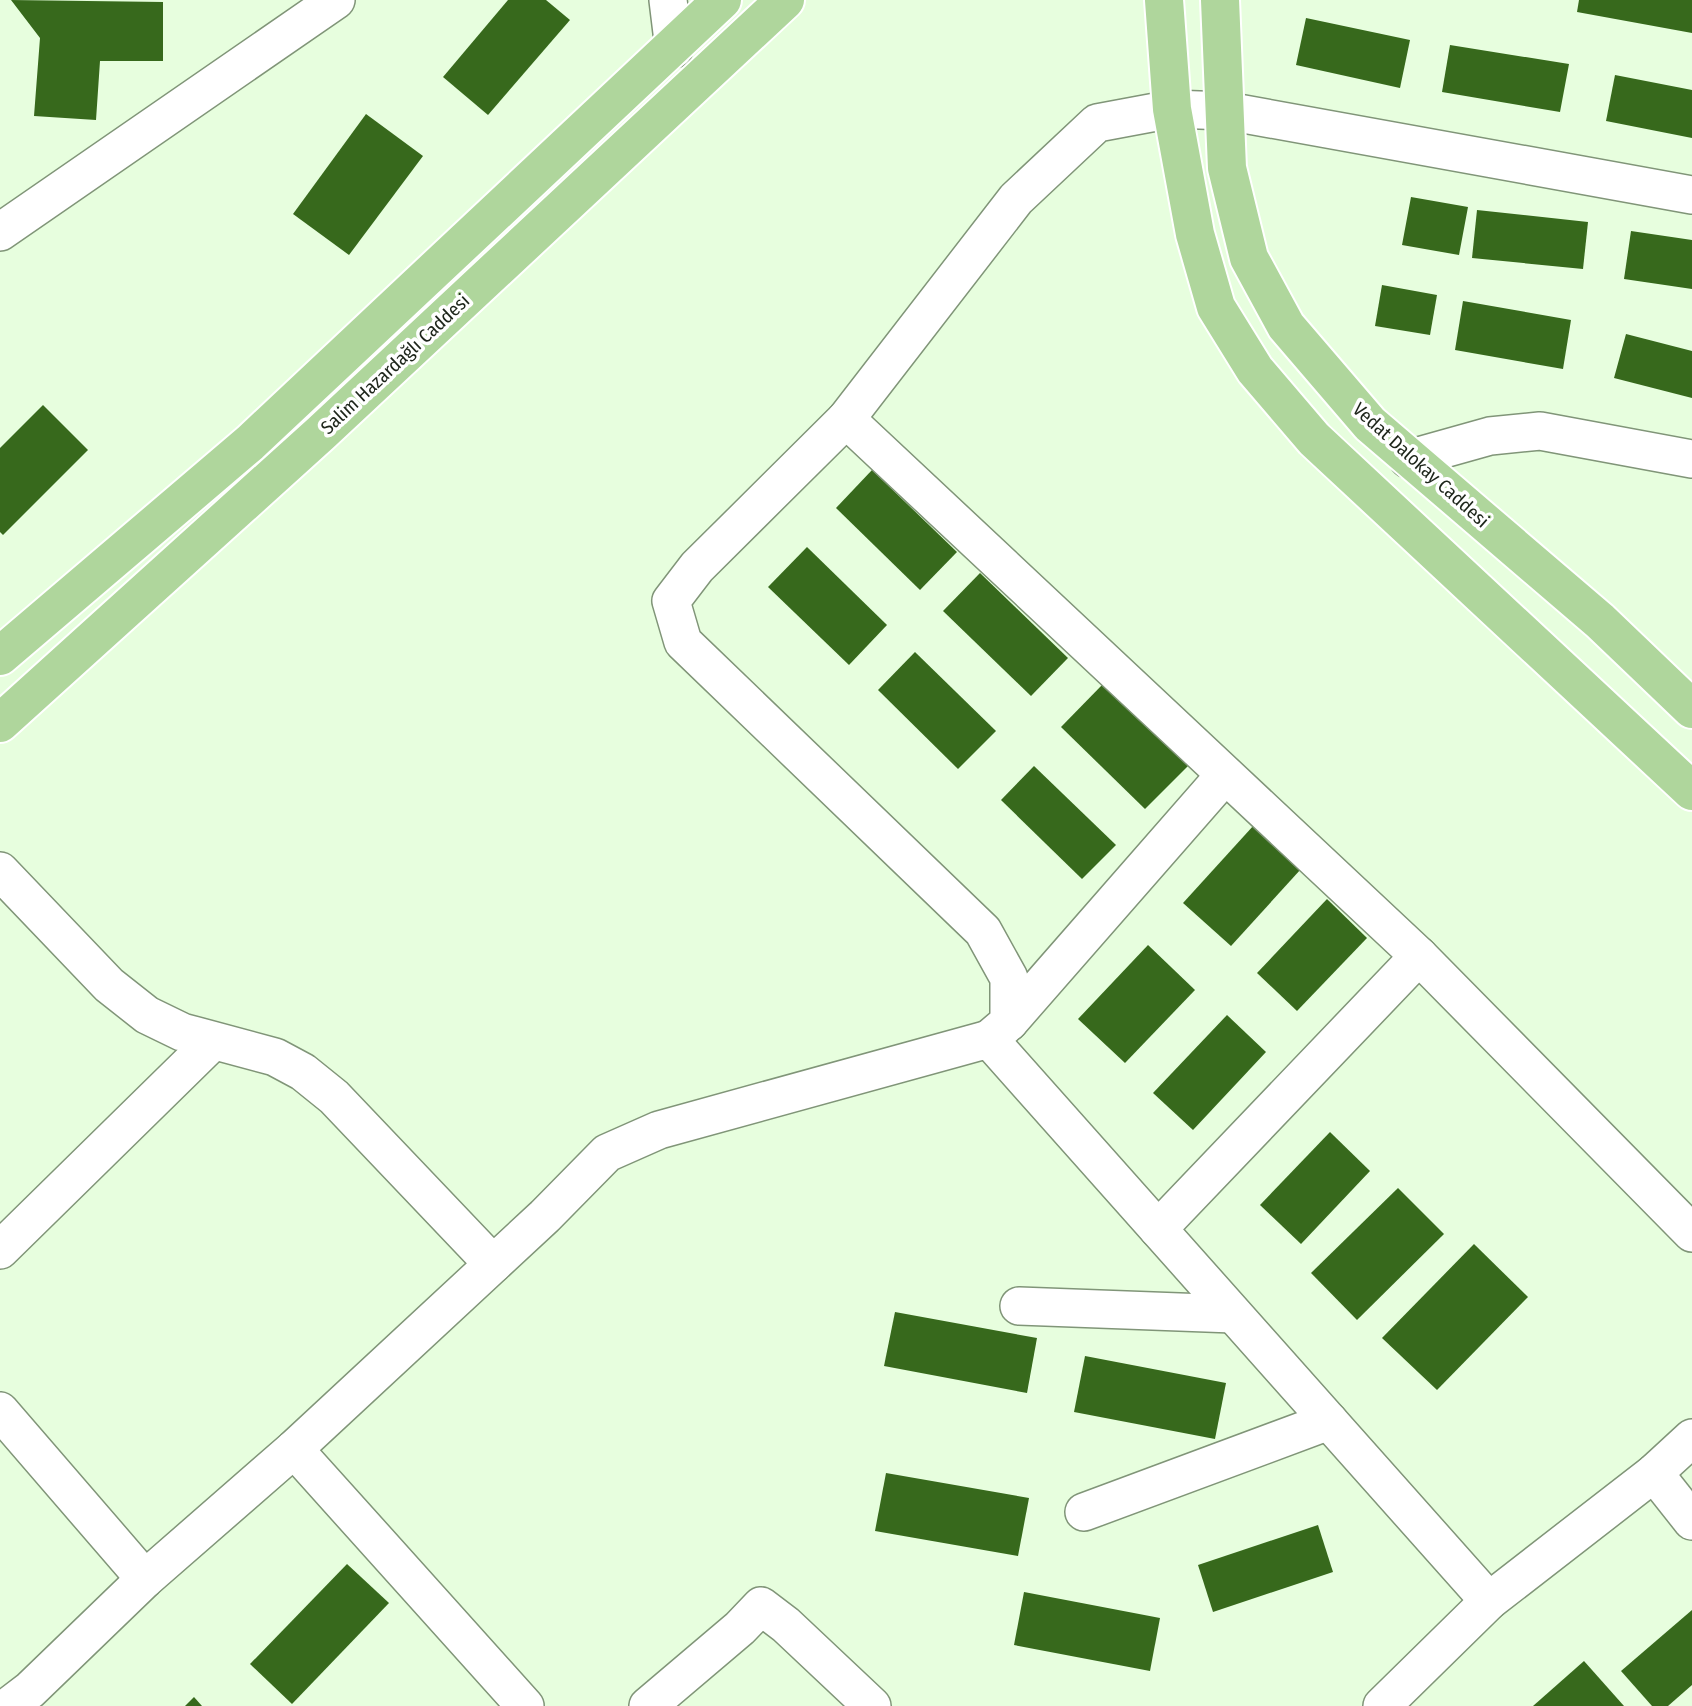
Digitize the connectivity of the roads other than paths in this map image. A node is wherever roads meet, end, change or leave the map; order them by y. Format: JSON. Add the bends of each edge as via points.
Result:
{"nodes":[{"id":1,"x":336,"y":0,"type":"edge"},
{"id":2,"x":668,"y":0,"type":"edge"},
{"id":3,"x":722,"y":0,"type":"edge"},
{"id":4,"x":785,"y":0,"type":"edge"},
{"id":5,"x":1164,"y":0,"type":"edge"},
{"id":6,"x":1220,"y":0,"type":"edge"},
{"id":7,"x":674,"y":49,"type":"junction"},
{"id":8,"x":1172,"y":108,"type":"junction"},
{"id":9,"x":1227,"y":111,"type":"junction"},
{"id":10,"x":1692,"y":195,"type":"edge"},
{"id":11,"x":0,"y":232,"type":"edge"},
{"id":12,"x":846,"y":419,"type":"junction"},
{"id":13,"x":1408,"y":458,"type":"junction"},
{"id":14,"x":1692,"y":459,"type":"edge"},
{"id":15,"x":0,"y":656,"type":"edge"},
{"id":16,"x":1692,"y":709,"type":"edge"},
{"id":17,"x":0,"y":723,"type":"edge"},
{"id":18,"x":1225,"y":775,"type":"junction"},
{"id":19,"x":1692,"y":791,"type":"edge"},
{"id":20,"x":0,"y":871,"type":"edge"},
{"id":21,"x":1419,"y":956,"type":"junction"},
{"id":22,"x":999,"y":1031,"type":"junction"},
{"id":23,"x":213,"y":1041,"type":"junction"},
{"id":24,"x":1158,"y":1229,"type":"junction"},
{"id":25,"x":1692,"y":1233,"type":"edge"},
{"id":26,"x":0,"y":1250,"type":"edge"},
{"id":27,"x":493,"y":1264,"type":"junction"},
{"id":28,"x":1019,"y":1306,"type":"dead end"},
{"id":29,"x":1233,"y":1314,"type":"junction"},
{"id":30,"x":0,"y":1410,"type":"edge"},
{"id":31,"x":1329,"y":1421,"type":"junction"},
{"id":32,"x":1692,"y":1438,"type":"edge"},
{"id":33,"x":294,"y":1449,"type":"junction"},
{"id":34,"x":1654,"y":1473,"type":"junction"},
{"id":35,"x":1084,"y":1512,"type":"dead end"},
{"id":36,"x":1692,"y":1521,"type":"edge"},
{"id":37,"x":145,"y":1579,"type":"junction"},
{"id":38,"x":1489,"y":1601,"type":"junction"},
{"id":39,"x":28,"y":1701,"type":"edge"},
{"id":40,"x":525,"y":1706,"type":"edge"},
{"id":41,"x":648,"y":1706,"type":"edge"},
{"id":42,"x":872,"y":1706,"type":"edge"},
{"id":43,"x":1382,"y":1706,"type":"edge"}],
"edges":[{"from":1,"to":11,"type":"street"},
{"from":2,"to":7,"type":"street"},
{"from":3,"to":7,"type":"main road"},
{"from":4,"to":17,"type":"main road","name":"Salim Hazardağlı Caddesi","via":[[321,433]]},
{"from":5,"to":8,"type":"main road"},
{"from":6,"to":9,"type":"main road","name":"Vedat Dalokay Caddesi"},
{"from":7,"to":15,"type":"main road","via":[[250,443]]},
{"from":8,"to":9,"type":"street"},
{"from":8,"to":12,"type":"street","via":[[1097,123],[1016,199]]},
{"from":8,"to":19,"type":"main road","via":[[1195,234],[1216,307],[1255,370],[1314,439]]},
{"from":9,"to":10,"type":"street"},
{"from":9,"to":13,"type":"main road","name":"Vedat Dalokay Caddesi","via":[[1227,168],[1249,258],[1286,326],[1370,424]]},
{"from":12,"to":18,"type":"street"},
{"from":12,"to":22,"type":"street","via":[[697,567],[671,601],[682,642],[983,931],[1009,978]]},
{"from":13,"to":14,"type":"street","via":[[1490,436],[1540,431]]},
{"from":13,"to":16,"type":"main road","name":"Vedat Dalokay Caddesi","via":[[1600,621]]},
{"from":18,"to":21,"type":"street"},
{"from":18,"to":22,"type":"street"},
{"from":20,"to":23,"type":"street","via":[[109,985],[147,1015]]},
{"from":21,"to":24,"type":"street"},
{"from":21,"to":25,"type":"street"},
{"from":22,"to":24,"type":"street"},
{"from":22,"to":27,"type":"street","via":[[659,1130],[607,1153]]},
{"from":23,"to":26,"type":"street"},
{"from":23,"to":27,"type":"street","via":[[275,1057],[303,1072],[334,1097]]},
{"from":24,"to":29,"type":"street"},
{"from":27,"to":33,"type":"street"},
{"from":28,"to":29,"type":"street"},
{"from":29,"to":31,"type":"street"},
{"from":30,"to":37,"type":"street"},
{"from":31,"to":35,"type":"street"},
{"from":31,"to":38,"type":"street"},
{"from":32,"to":34,"type":"street"},
{"from":33,"to":37,"type":"street"},
{"from":33,"to":40,"type":"street"},
{"from":34,"to":36,"type":"street"},
{"from":34,"to":38,"type":"street"},
{"from":37,"to":39,"type":"street"},
{"from":38,"to":43,"type":"street"},
{"from":41,"to":42,"type":"street","via":[[761,1606]]}]}
